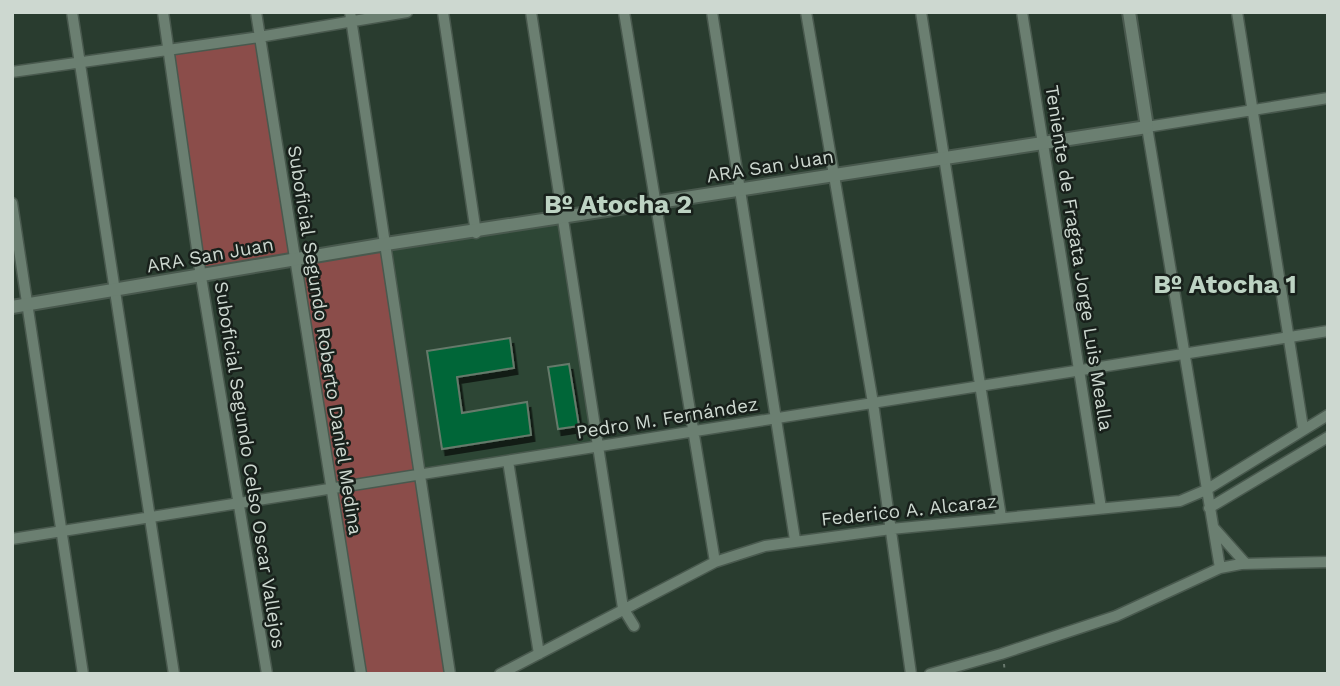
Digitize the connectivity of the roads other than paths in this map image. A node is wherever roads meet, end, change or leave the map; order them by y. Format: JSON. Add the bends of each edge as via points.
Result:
{"nodes":[{"id":1,"x":72,"y":12,"type":"edge"},
{"id":2,"x":163,"y":12,"type":"edge"},
{"id":3,"x":256,"y":12,"type":"edge"},
{"id":4,"x":407,"y":12,"type":"edge"},
{"id":5,"x":443,"y":12,"type":"edge"},
{"id":6,"x":531,"y":12,"type":"edge"},
{"id":7,"x":624,"y":12,"type":"edge"},
{"id":8,"x":712,"y":12,"type":"edge"},
{"id":9,"x":806,"y":12,"type":"edge"},
{"id":10,"x":921,"y":12,"type":"edge"},
{"id":11,"x":1022,"y":12,"type":"edge"},
{"id":12,"x":1129,"y":12,"type":"edge"},
{"id":13,"x":1237,"y":12,"type":"edge"},
{"id":14,"x":351,"y":17,"type":"edge"},
{"id":15,"x":259,"y":37,"type":"junction"},
{"id":16,"x":170,"y":50,"type":"junction"},
{"id":17,"x":79,"y":61,"type":"junction"},
{"id":18,"x":12,"y":72,"type":"edge"},
{"id":19,"x":1328,"y":98,"type":"edge"},
{"id":20,"x":1252,"y":110,"type":"junction"},
{"id":21,"x":1147,"y":127,"type":"junction"},
{"id":22,"x":1043,"y":143,"type":"junction"},
{"id":23,"x":944,"y":158,"type":"junction"},
{"id":24,"x":835,"y":174,"type":"junction"},
{"id":25,"x":738,"y":190,"type":"junction"},
{"id":26,"x":12,"y":203,"type":"edge"},
{"id":27,"x":656,"y":204,"type":"junction"},
{"id":28,"x":562,"y":219,"type":"junction"},
{"id":29,"x":476,"y":233,"type":"junction"},
{"id":30,"x":386,"y":244,"type":"junction"},
{"id":31,"x":295,"y":260,"type":"junction"},
{"id":32,"x":201,"y":277,"type":"junction"},
{"id":33,"x":116,"y":290,"type":"junction"},
{"id":34,"x":28,"y":304,"type":"junction"},
{"id":35,"x":12,"y":307,"type":"edge"},
{"id":36,"x":1328,"y":331,"type":"edge"},
{"id":37,"x":1289,"y":338,"type":"junction"},
{"id":38,"x":1184,"y":354,"type":"junction"},
{"id":39,"x":1079,"y":371,"type":"junction"},
{"id":40,"x":980,"y":386,"type":"junction"},
{"id":41,"x":873,"y":403,"type":"junction"},
{"id":42,"x":1328,"y":415,"type":"edge"},
{"id":43,"x":776,"y":419,"type":"junction"},
{"id":44,"x":1303,"y":428,"type":"junction"},
{"id":45,"x":693,"y":432,"type":"junction"},
{"id":46,"x":1328,"y":437,"type":"edge"},
{"id":47,"x":599,"y":447,"type":"junction"},
{"id":48,"x":508,"y":461,"type":"junction"},
{"id":49,"x":420,"y":475,"type":"junction"},
{"id":50,"x":330,"y":489,"type":"junction"},
{"id":51,"x":1206,"y":490,"type":"junction"},
{"id":52,"x":239,"y":504,"type":"junction"},
{"id":53,"x":1101,"y":508,"type":"junction"},
{"id":54,"x":1209,"y":508,"type":"junction"},
{"id":55,"x":1001,"y":517,"type":"junction"},
{"id":56,"x":152,"y":518,"type":"junction"},
{"id":57,"x":1212,"y":526,"type":"junction"},
{"id":58,"x":891,"y":529,"type":"junction"},
{"id":59,"x":62,"y":532,"type":"junction"},
{"id":60,"x":12,"y":539,"type":"edge"},
{"id":61,"x":795,"y":540,"type":"junction"},
{"id":62,"x":715,"y":562,"type":"junction"},
{"id":63,"x":1328,"y":562,"type":"edge"},
{"id":64,"x":1246,"y":564,"type":"junction"},
{"id":65,"x":1220,"y":568,"type":"junction"},
{"id":66,"x":624,"y":608,"type":"junction"},
{"id":67,"x":634,"y":626,"type":"dead end"},
{"id":68,"x":539,"y":654,"type":"junction"},
{"id":69,"x":83,"y":674,"type":"edge"},
{"id":70,"x":174,"y":674,"type":"edge"},
{"id":71,"x":267,"y":674,"type":"edge"},
{"id":72,"x":361,"y":674,"type":"edge"},
{"id":73,"x":450,"y":674,"type":"edge"},
{"id":74,"x":500,"y":674,"type":"edge"},
{"id":75,"x":911,"y":674,"type":"edge"},
{"id":76,"x":930,"y":674,"type":"edge"}],
"edges":[{"from":1,"to":17,"type":"street"},
{"from":2,"to":16,"type":"street","name":"Suboficial Segundo Celso Oscar Vallejos"},
{"from":3,"to":15,"type":"street","name":"Suboficial Segundo Roberto Daniel Medina"},
{"from":4,"to":14,"type":"street"},
{"from":5,"to":29,"type":"street"},
{"from":6,"to":28,"type":"street"},
{"from":7,"to":27,"type":"street"},
{"from":8,"to":25,"type":"street"},
{"from":9,"to":24,"type":"street"},
{"from":10,"to":23,"type":"street"},
{"from":11,"to":22,"type":"street","name":"Teniente de Fragata Jorge Luis Mealla"},
{"from":12,"to":21,"type":"street"},
{"from":13,"to":20,"type":"street"},
{"from":14,"to":15,"type":"street"},
{"from":14,"to":30,"type":"street"},
{"from":15,"to":16,"type":"street"},
{"from":15,"to":31,"type":"street","name":"Suboficial Segundo Roberto Daniel Medina"},
{"from":16,"to":17,"type":"street"},
{"from":16,"to":32,"type":"street","name":"Suboficial Segundo Celso Oscar Vallejos"},
{"from":17,"to":18,"type":"street"},
{"from":17,"to":33,"type":"street"},
{"from":19,"to":20,"type":"street","name":"ARA San Juan"},
{"from":20,"to":21,"type":"street","name":"ARA San Juan"},
{"from":20,"to":37,"type":"street"},
{"from":21,"to":22,"type":"street","name":"ARA San Juan"},
{"from":21,"to":38,"type":"street"},
{"from":22,"to":23,"type":"street","name":"ARA San Juan"},
{"from":22,"to":39,"type":"street","name":"Teniente de Fragata Jorge Luis Mealla"},
{"from":23,"to":24,"type":"street","name":"ARA San Juan"},
{"from":23,"to":40,"type":"street"},
{"from":24,"to":25,"type":"street","name":"ARA San Juan"},
{"from":24,"to":41,"type":"street"},
{"from":25,"to":27,"type":"street","name":"ARA San Juan"},
{"from":25,"to":43,"type":"street"},
{"from":26,"to":34,"type":"street"},
{"from":27,"to":28,"type":"street","name":"ARA San Juan"},
{"from":27,"to":45,"type":"street"},
{"from":28,"to":29,"type":"street","name":"ARA San Juan"},
{"from":28,"to":47,"type":"street"},
{"from":29,"to":30,"type":"street","name":"ARA San Juan"},
{"from":30,"to":31,"type":"street","name":"ARA San Juan"},
{"from":30,"to":49,"type":"street"},
{"from":31,"to":32,"type":"street","name":"ARA San Juan"},
{"from":31,"to":50,"type":"street","name":"Suboficial Segundo Roberto Daniel Medina"},
{"from":32,"to":33,"type":"street","name":"ARA San Juan"},
{"from":32,"to":52,"type":"street","name":"Suboficial Segundo Celso Oscar Vallejos"},
{"from":33,"to":34,"type":"street","name":"ARA San Juan"},
{"from":33,"to":56,"type":"street"},
{"from":34,"to":35,"type":"street","name":"ARA San Juan"},
{"from":34,"to":59,"type":"street"},
{"from":36,"to":37,"type":"street","name":"Pedro M. Fernández"},
{"from":37,"to":38,"type":"street","name":"Pedro M. Fernández"},
{"from":37,"to":44,"type":"street"},
{"from":38,"to":39,"type":"street","name":"Pedro M. Fernández"},
{"from":38,"to":51,"type":"street"},
{"from":39,"to":40,"type":"street","name":"Pedro M. Fernández"},
{"from":39,"to":53,"type":"street","name":"Teniente de Fragata Jorge Luis Mealla"},
{"from":40,"to":41,"type":"street","name":"Pedro M. Fernández"},
{"from":40,"to":55,"type":"street"},
{"from":41,"to":43,"type":"street","name":"Pedro M. Fernández"},
{"from":41,"to":58,"type":"street"},
{"from":42,"to":44,"type":"street","name":"Federico A. Alcaraz"},
{"from":43,"to":45,"type":"street","name":"Pedro M. Fernández"},
{"from":43,"to":61,"type":"street"},
{"from":44,"to":51,"type":"street","name":"Federico A. Alcaraz"},
{"from":45,"to":47,"type":"street","name":"Pedro M. Fernández"},
{"from":45,"to":62,"type":"street"},
{"from":46,"to":54,"type":"street"},
{"from":47,"to":48,"type":"street","name":"Pedro M. Fernández"},
{"from":47,"to":66,"type":"street"},
{"from":48,"to":49,"type":"street","name":"Pedro M. Fernández"},
{"from":48,"to":68,"type":"street"},
{"from":49,"to":50,"type":"street","name":"Pedro M. Fernández"},
{"from":49,"to":73,"type":"street"},
{"from":50,"to":52,"type":"street","name":"Pedro M. Fernández"},
{"from":50,"to":72,"type":"street","name":"Suboficial Segundo Roberto Daniel Medina"},
{"from":51,"to":53,"type":"street","name":"Federico A. Alcaraz","via":[[1180,501]]},
{"from":51,"to":54,"type":"street"},
{"from":52,"to":56,"type":"street","name":"Pedro M. Fernández"},
{"from":52,"to":71,"type":"street","name":"Suboficial Segundo Celso Oscar Vallejos"},
{"from":53,"to":55,"type":"street","name":"Federico A. Alcaraz"},
{"from":54,"to":57,"type":"street"},
{"from":55,"to":58,"type":"street","name":"Federico A. Alcaraz"},
{"from":56,"to":59,"type":"street","name":"Pedro M. Fernández"},
{"from":56,"to":70,"type":"street"},
{"from":57,"to":64,"type":"street"},
{"from":57,"to":65,"type":"street"},
{"from":58,"to":61,"type":"street","name":"Federico A. Alcaraz"},
{"from":58,"to":75,"type":"street"},
{"from":59,"to":60,"type":"street","name":"Pedro M. Fernández"},
{"from":59,"to":69,"type":"street"},
{"from":61,"to":62,"type":"street","name":"Federico A. Alcaraz"},
{"from":62,"to":66,"type":"street","name":"Federico A. Alcaraz"},
{"from":63,"to":64,"type":"street"},
{"from":64,"to":65,"type":"street"},
{"from":65,"to":76,"type":"street","via":[[1116,616]]},
{"from":66,"to":67,"type":"street"},
{"from":66,"to":68,"type":"street","name":"Federico A. Alcaraz"},
{"from":68,"to":74,"type":"street","name":"Federico A. Alcaraz"}]}
